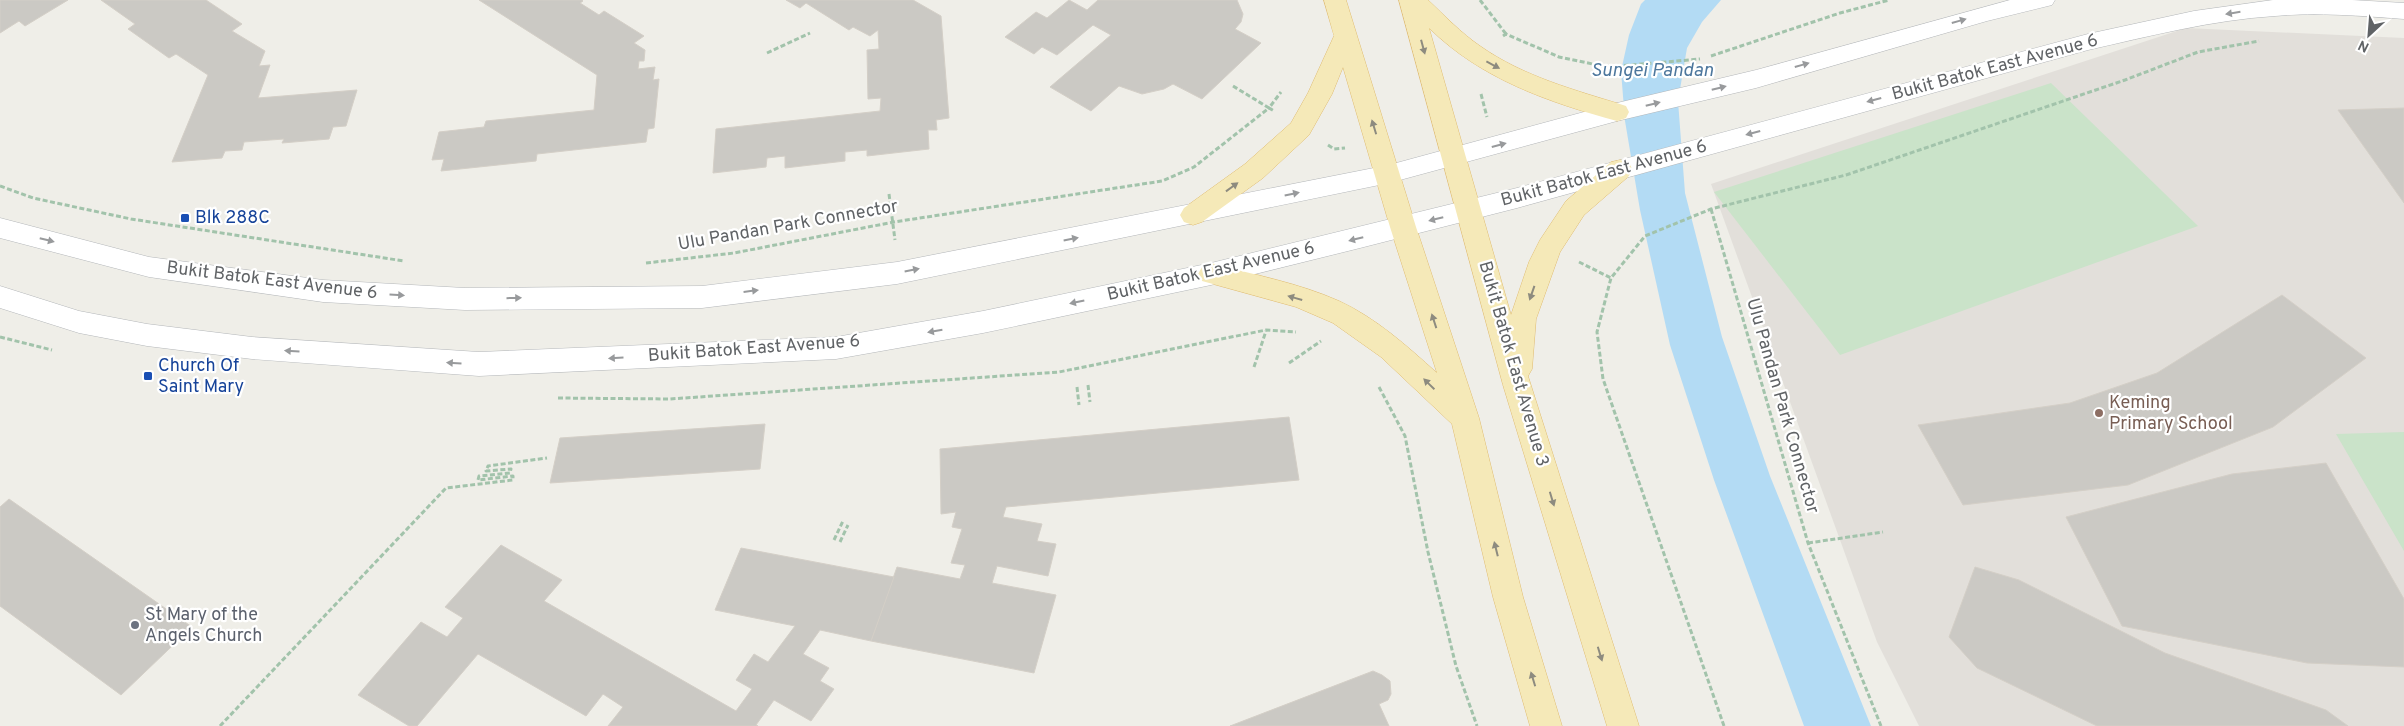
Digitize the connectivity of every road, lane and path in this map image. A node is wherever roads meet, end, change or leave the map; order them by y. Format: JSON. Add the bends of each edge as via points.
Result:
{"nodes":[{"id":1,"x":1335,"y":0,"type":"edge"},
{"id":2,"x":1410,"y":0,"type":"edge"},
{"id":3,"x":1415,"y":0,"type":"edge"},
{"id":4,"x":1480,"y":0,"type":"edge"},
{"id":5,"x":1889,"y":0,"type":"edge"},
{"id":6,"x":2044,"y":0,"type":"edge"},
{"id":7,"x":2404,"y":11,"type":"edge"},
{"id":8,"x":810,"y":33,"type":"dead end"},
{"id":9,"x":1506,"y":34,"type":"junction"},
{"id":10,"x":1346,"y":35,"type":"junction"},
{"id":11,"x":1500,"y":37,"type":"dead end"},
{"id":12,"x":2266,"y":40,"type":"dead end"},
{"id":13,"x":767,"y":53,"type":"dead end"},
{"id":14,"x":1708,"y":57,"type":"dead end"},
{"id":15,"x":1702,"y":58,"type":"dead end"},
{"id":16,"x":1233,"y":86,"type":"dead end"},
{"id":17,"x":1285,"y":88,"type":"dead end"},
{"id":18,"x":1269,"y":108,"type":"junction"},
{"id":19,"x":1621,"y":111,"type":"junction"},
{"id":20,"x":1488,"y":119,"type":"dead end"},
{"id":21,"x":1300,"y":129,"type":"junction"},
{"id":22,"x":1446,"y":130,"type":"junction"},
{"id":23,"x":1379,"y":143,"type":"junction"},
{"id":24,"x":1452,"y":158,"type":"junction"},
{"id":25,"x":1627,"y":167,"type":"junction"},
{"id":26,"x":1389,"y":174,"type":"junction"},
{"id":27,"x":0,"y":186,"type":"edge"},
{"id":28,"x":889,"y":194,"type":"dead end"},
{"id":29,"x":1711,"y":209,"type":"junction"},
{"id":30,"x":1469,"y":211,"type":"junction"},
{"id":31,"x":1193,"y":215,"type":"junction"},
{"id":32,"x":894,"y":222,"type":"junction"},
{"id":33,"x":1403,"y":227,"type":"junction"},
{"id":34,"x":0,"y":228,"type":"edge"},
{"id":35,"x":410,"y":262,"type":"dead end"},
{"id":36,"x":640,"y":263,"type":"dead end"},
{"id":37,"x":897,"y":273,"type":"junction"},
{"id":38,"x":1210,"y":274,"type":"junction"},
{"id":39,"x":0,"y":297,"type":"edge"},
{"id":40,"x":1266,"y":330,"type":"junction"},
{"id":41,"x":1299,"y":333,"type":"dead end"},
{"id":42,"x":1317,"y":336,"type":"dead end"},
{"id":43,"x":1326,"y":338,"type":"dead end"},
{"id":44,"x":1314,"y":344,"type":"dead end"},
{"id":45,"x":1289,"y":364,"type":"dead end"},
{"id":46,"x":1254,"y":367,"type":"dead end"},
{"id":47,"x":1373,"y":380,"type":"dead end"},
{"id":48,"x":1088,"y":385,"type":"dead end"},
{"id":49,"x":1516,"y":385,"type":"junction"},
{"id":50,"x":1077,"y":386,"type":"dead end"},
{"id":51,"x":558,"y":398,"type":"dead end"},
{"id":52,"x":1090,"y":402,"type":"dead end"},
{"id":53,"x":1079,"y":404,"type":"dead end"},
{"id":54,"x":1464,"y":418,"type":"junction"},
{"id":55,"x":547,"y":458,"type":"dead end"},
{"id":56,"x":843,"y":521,"type":"dead end"},
{"id":57,"x":848,"y":525,"type":"dead end"},
{"id":58,"x":1883,"y":532,"type":"dead end"},
{"id":59,"x":834,"y":540,"type":"dead end"},
{"id":60,"x":840,"y":542,"type":"dead end"},
{"id":61,"x":1808,"y":543,"type":"junction"},
{"id":62,"x":220,"y":726,"type":"edge"},
{"id":63,"x":1477,"y":726,"type":"edge"},
{"id":64,"x":1546,"y":726,"type":"edge"},
{"id":65,"x":1623,"y":726,"type":"edge"},
{"id":66,"x":1724,"y":726,"type":"edge"},
{"id":67,"x":1881,"y":726,"type":"edge"}],
"edges":[{"from":1,"to":10,"type":"main road"},
{"from":2,"to":22,"type":"main road","name":"Bukit Batok East Avenue 3","one_way":true},
{"from":3,"to":19,"type":"main road","one_way":true,"via":[[1480,58],[1543,90]]},
{"from":4,"to":9,"type":"path"},
{"from":5,"to":14,"type":"path"},
{"from":19,"to":6,"type":"main road","name":"Bukit Batok East Avenue 6","one_way":true,"via":[[1756,79],[1987,13]]},
{"from":7,"to":25,"type":"main road","name":"Bukit Batok East Avenue 6","one_way":true,"via":[[2261,8],[2171,23],[2088,42]]},
{"from":8,"to":13,"type":"path"},
{"from":9,"to":11,"type":"path"},
{"from":9,"to":15,"type":"path","via":[[1560,57],[1607,67]]},
{"from":10,"to":21,"type":"main road","via":[[1320,94]]},
{"from":23,"to":10,"type":"main road","one_way":true},
{"from":12,"to":29,"type":"path","via":[[2198,52],[1846,175]]},
{"from":16,"to":18,"type":"path"},
{"from":17,"to":18,"type":"path","name":"Ulu Pandan Park Connector"},
{"from":18,"to":21,"type":"path"},
{"from":18,"to":32,"type":"path","name":"Ulu Pandan Park Connector","via":[[1194,167],[1162,181]]},
{"from":24,"to":19,"type":"main road","name":"Bukit Batok East Avenue 6","one_way":true},
{"from":20,"to":22,"type":"path"},
{"from":21,"to":23,"type":"path","via":[[1334,149]]},
{"from":31,"to":21,"type":"main road","one_way":true,"via":[[1254,171]]},
{"from":22,"to":24,"type":"main road","name":"Bukit Batok East Avenue 3"},
{"from":23,"to":26,"type":"main road"},
{"from":24,"to":26,"type":"main road","name":"Bukit Batok East Avenue 6"},
{"from":24,"to":30,"type":"main road","name":"Bukit Batok East Avenue 3"},
{"from":25,"to":30,"type":"main road","name":"Bukit Batok East Avenue 6"},
{"from":25,"to":49,"type":"main road","one_way":true,"via":[[1575,208],[1545,254],[1523,319]]},
{"from":31,"to":26,"type":"main road","name":"Bukit Batok East Avenue 6","one_way":true},
{"from":26,"to":33,"type":"main road"},
{"from":27,"to":35,"type":"path","via":[[33,198],[131,219]]},
{"from":28,"to":32,"type":"path"},
{"from":29,"to":61,"type":"path","name":"Ulu Pandan Park Connector"},
{"from":29,"to":66,"type":"path","via":[[1645,236],[1610,278],[1597,332],[1603,379]]},
{"from":30,"to":33,"type":"main road","name":"Bukit Batok East Avenue 6","one_way":true},
{"from":30,"to":49,"type":"main road","name":"Bukit Batok East Avenue 3"},
{"from":37,"to":31,"type":"main road","name":"Bukit Batok East Avenue 6","one_way":true},
{"from":32,"to":36,"type":"path","name":"Ulu Pandan Park Connector","via":[[734,253]]},
{"from":32,"to":37,"type":"path"},
{"from":33,"to":38,"type":"main road","name":"Bukit Batok East Avenue 6","one_way":true},
{"from":54,"to":33,"type":"main road","one_way":true},
{"from":34,"to":37,"type":"main road","name":"Bukit Batok East Avenue 6","one_way":true,"via":[[149,266],[323,291],[465,299],[702,297]]},
{"from":38,"to":39,"type":"main road","name":"Bukit Batok East Avenue 6","one_way":true,"via":[[983,322],[836,348],[479,364],[252,348],[147,335],[79,322]]},
{"from":54,"to":38,"type":"main road","one_way":true,"via":[[1391,348],[1341,314]]},
{"from":40,"to":41,"type":"path"},
{"from":40,"to":46,"type":"path"},
{"from":40,"to":51,"type":"path","via":[[1060,372],[670,399]]},
{"from":42,"to":43,"type":"path"},
{"from":44,"to":45,"type":"path"},
{"from":47,"to":63,"type":"path","via":[[1405,436],[1428,552],[1456,666]]},
{"from":48,"to":52,"type":"path"},
{"from":49,"to":65,"type":"main road","name":"Bukit Batok East Avenue 3","one_way":true},
{"from":50,"to":53,"type":"path"},
{"from":64,"to":54,"type":"main road","one_way":true,"via":[[1508,597]]},
{"from":55,"to":62,"type":"path","via":[[488,466],[486,471],[511,469],[510,473],[479,476],[478,480],[513,476],[513,480],[446,488]]},
{"from":56,"to":59,"type":"path"},
{"from":57,"to":60,"type":"path"},
{"from":58,"to":61,"type":"path"},
{"from":61,"to":67,"type":"path","name":"Ulu Pandan Park Connector"}]}
